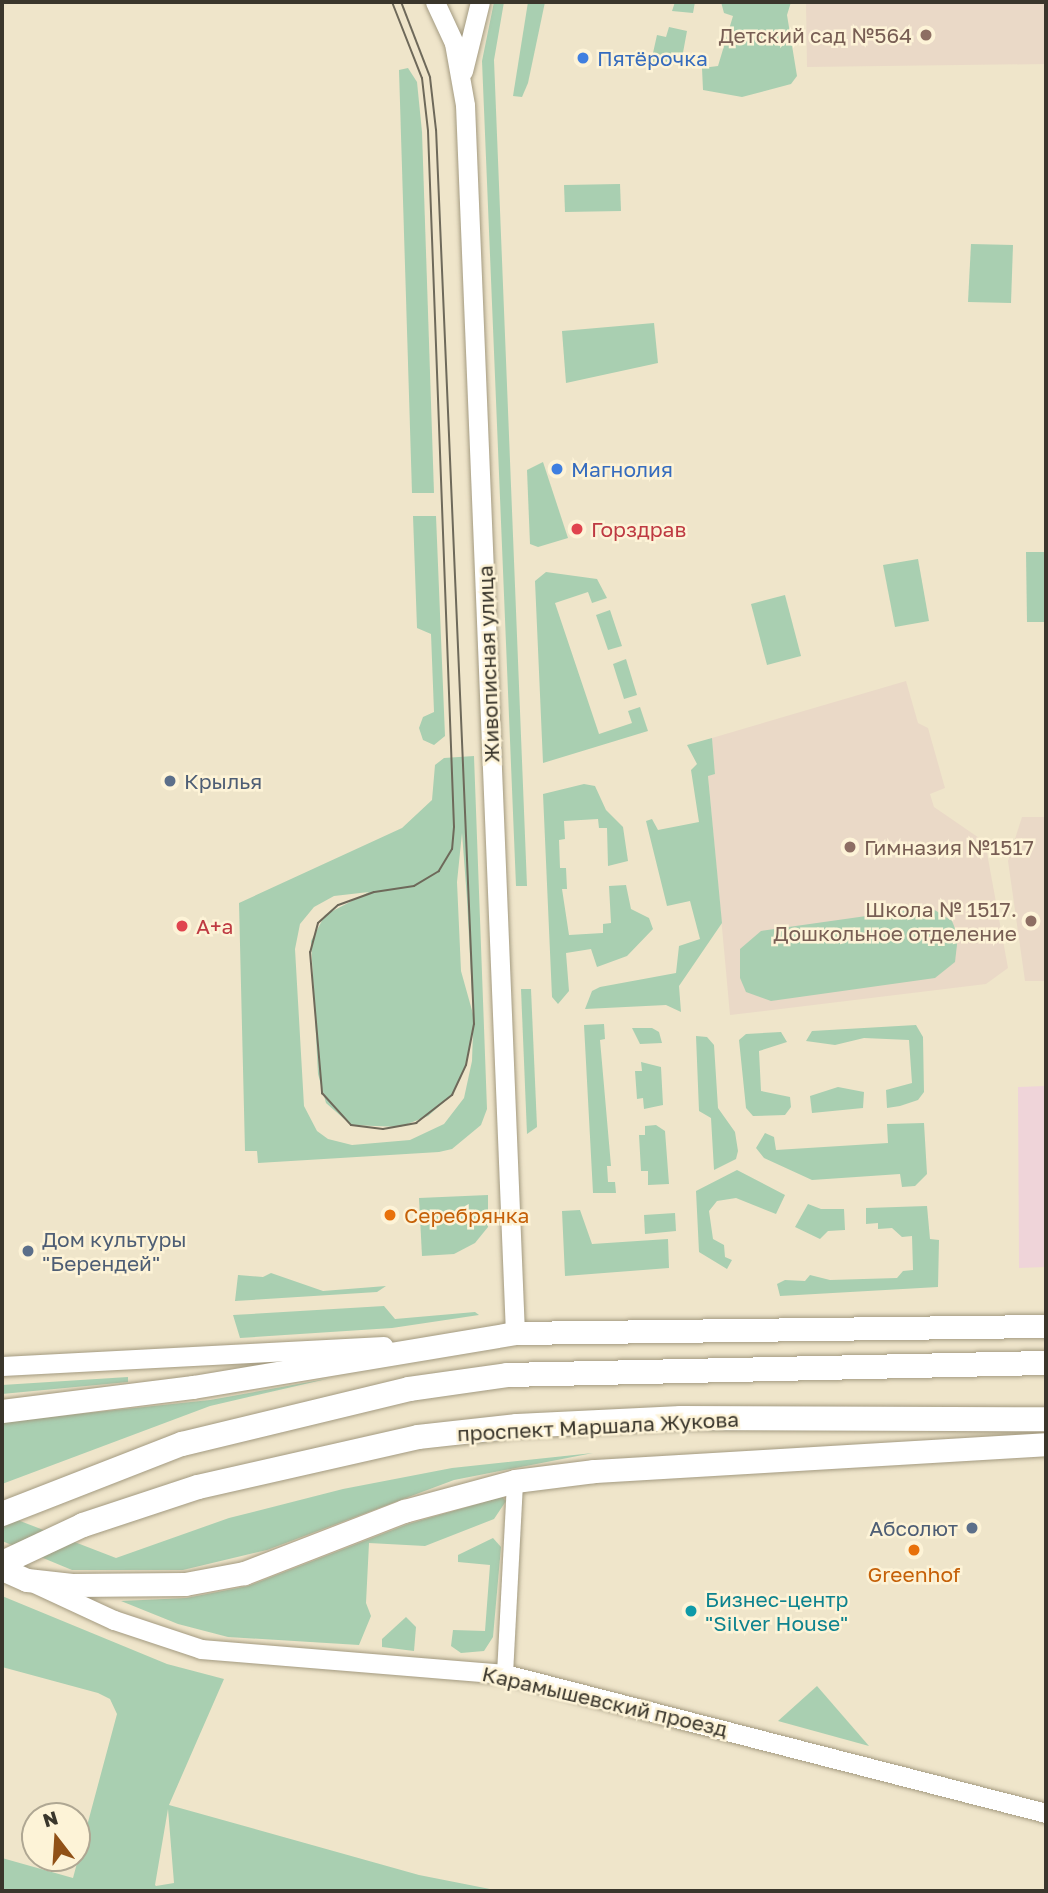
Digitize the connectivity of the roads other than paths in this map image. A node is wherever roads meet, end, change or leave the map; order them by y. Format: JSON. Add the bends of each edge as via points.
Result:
{"nodes":[{"id":1,"x":480,"y":2,"type":"edge"},
{"id":2,"x":442,"y":7,"type":"edge"},
{"id":3,"x":463,"y":76,"type":"junction"},
{"id":4,"x":1046,"y":1326,"type":"edge"},
{"id":5,"x":515,"y":1333,"type":"junction"},
{"id":6,"x":430,"y":1344,"type":"junction"},
{"id":7,"x":1046,"y":1363,"type":"edge"},
{"id":8,"x":2,"y":1366,"type":"edge"},
{"id":9,"x":2,"y":1411,"type":"edge"},
{"id":10,"x":1046,"y":1419,"type":"edge"},
{"id":11,"x":1046,"y":1444,"type":"edge"},
{"id":12,"x":515,"y":1481,"type":"junction"},
{"id":13,"x":2,"y":1514,"type":"edge"},
{"id":14,"x":2,"y":1563,"type":"edge"},
{"id":15,"x":2,"y":1569,"type":"edge"},
{"id":16,"x":27,"y":1580,"type":"junction"},
{"id":17,"x":505,"y":1674,"type":"junction"},
{"id":18,"x":1046,"y":1813,"type":"edge"}],
"edges":[{"from":1,"to":2,"type":"street","via":[[463,17]]},
{"from":1,"to":3,"type":"street"},
{"from":2,"to":3,"type":"street","name":"Живописная улица"},
{"from":3,"to":5,"type":"street","name":"Живописная улица"},
{"from":4,"to":5,"type":"main road"},
{"from":5,"to":6,"type":"main road"},
{"from":6,"to":8,"type":"street"},
{"from":6,"to":9,"type":"main road","via":[[192,1387]]},
{"from":7,"to":13,"type":"main road","via":[[507,1375],[331,1405],[182,1444]]},
{"from":10,"to":14,"type":"main road","name":"проспект Маршала Жукова","via":[[707,1418],[517,1426],[418,1437],[198,1487],[83,1525]]},
{"from":11,"to":12,"type":"main road","via":[[594,1471]]},
{"from":12,"to":16,"type":"main road","via":[[404,1511],[272,1564],[215,1580],[120,1587]]},
{"from":12,"to":17,"type":"street"},
{"from":15,"to":16,"type":"main road","name":"Карамышевский проезд"},
{"from":16,"to":17,"type":"street","name":"Карамышевский проезд","via":[[175,1643],[228,1654],[430,1665]]},
{"from":17,"to":18,"type":"street","name":"Карамышевский проезд"}]}
